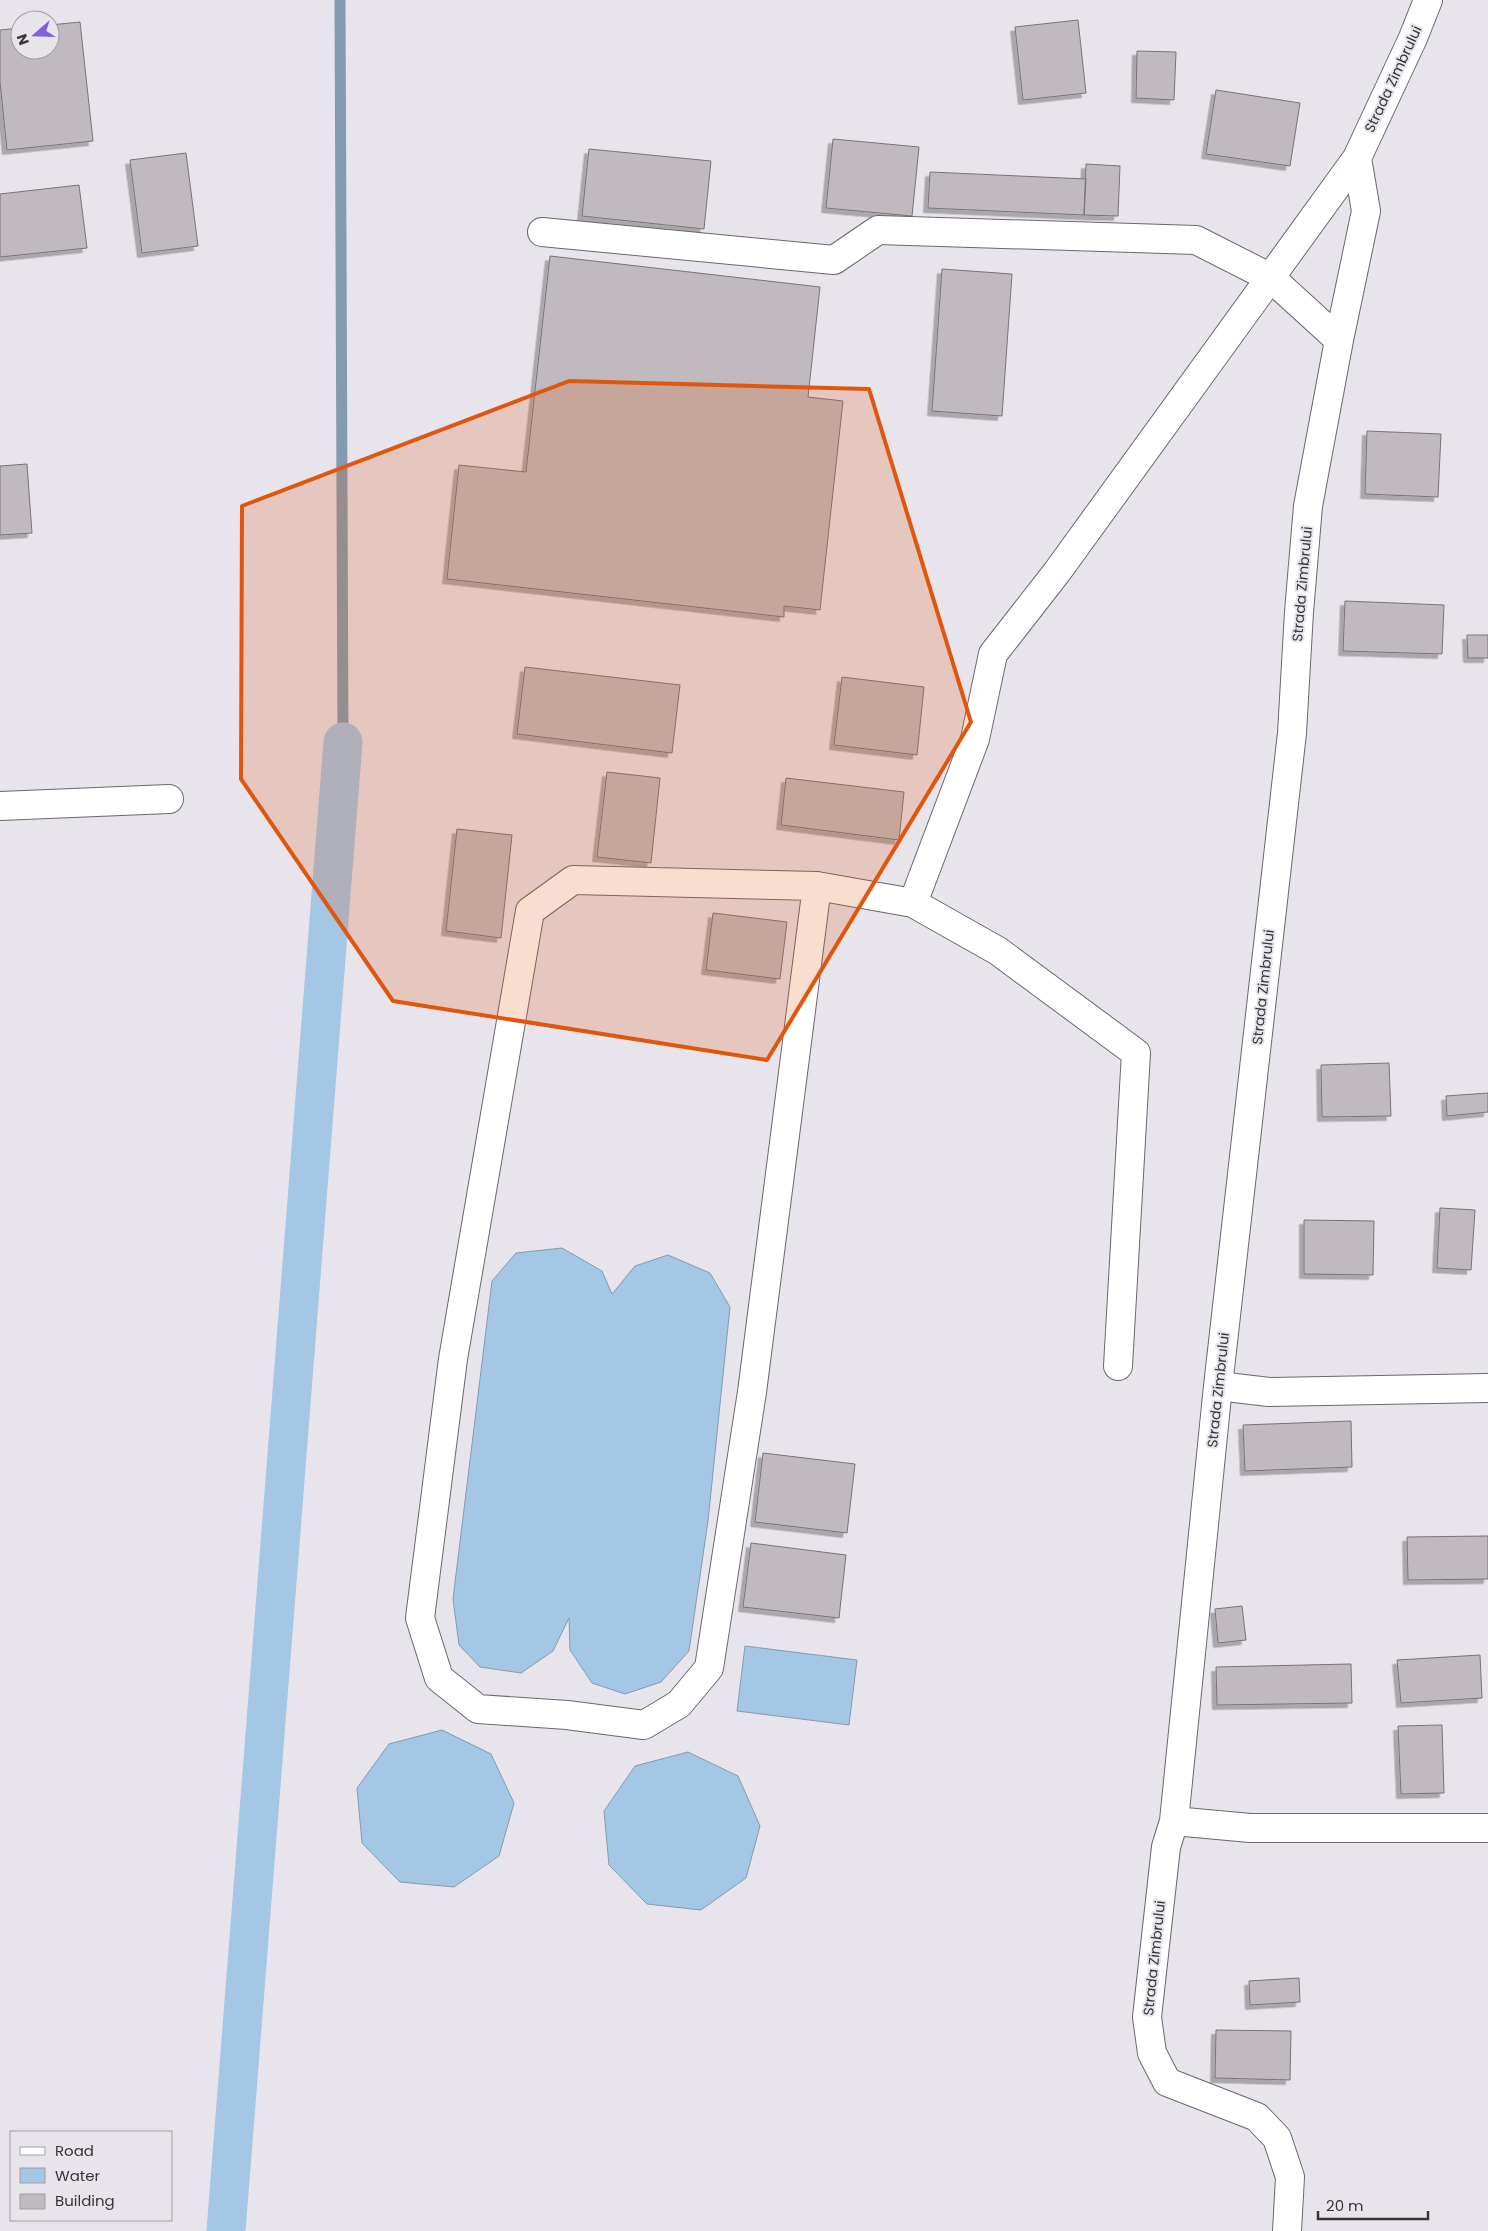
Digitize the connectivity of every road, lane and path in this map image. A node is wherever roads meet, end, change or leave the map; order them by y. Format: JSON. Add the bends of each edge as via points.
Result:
{"nodes":[{"id":1,"x":1428,"y":0,"type":"edge"},
{"id":2,"x":1357,"y":158,"type":"junction"},
{"id":3,"x":542,"y":232,"type":"dead end"},
{"id":4,"x":1271,"y":278,"type":"junction"},
{"id":5,"x":1339,"y":340,"type":"junction"},
{"id":6,"x":169,"y":799,"type":"dead end"},
{"id":7,"x":0,"y":806,"type":"edge"},
{"id":8,"x":817,"y":886,"type":"junction"},
{"id":9,"x":913,"y":903,"type":"junction"},
{"id":10,"x":1118,"y":1366,"type":"dead end"},
{"id":11,"x":1218,"y":1386,"type":"junction"},
{"id":12,"x":1488,"y":1388,"type":"edge"},
{"id":13,"x":1174,"y":1821,"type":"junction"},
{"id":14,"x":1488,"y":1828,"type":"edge"},
{"id":15,"x":1287,"y":2231,"type":"edge"}],
"edges":[{"from":1,"to":2,"type":"street","name":"Strada Zimbrului"},
{"from":2,"to":4,"type":"street","name":"Strada Zimbrului"},
{"from":2,"to":5,"type":"street","name":"Strada Zimbrului","via":[[1366,211]]},
{"from":3,"to":4,"type":"street","via":[[834,260],[878,230],[1196,240]]},
{"from":4,"to":5,"type":"street"},
{"from":4,"to":9,"type":"street","name":"Strada Zimbrului","via":[[1057,572],[993,654],[974,739]]},
{"from":5,"to":11,"type":"street","name":"Strada Zimbrului","via":[[1308,506],[1298,612],[1292,733]]},
{"from":6,"to":7,"type":"street"},
{"from":8,"to":8,"type":"street","via":[[573,880],[530,912],[453,1359],[420,1618],[439,1678],[478,1709],[644,1725],[680,1704],[709,1668],[752,1392]]},
{"from":8,"to":9,"type":"street"},
{"from":9,"to":10,"type":"street","via":[[998,950],[1136,1053]]},
{"from":11,"to":12,"type":"street","via":[[1269,1392]]},
{"from":11,"to":13,"type":"street","name":"Strada Zimbrului"},
{"from":13,"to":14,"type":"street","via":[[1250,1828]]},
{"from":13,"to":15,"type":"street","name":"Strada Zimbrului","via":[[1166,1847],[1147,2018],[1152,2053],[1167,2082],[1257,2117],[1277,2138],[1290,2177]]}]}
